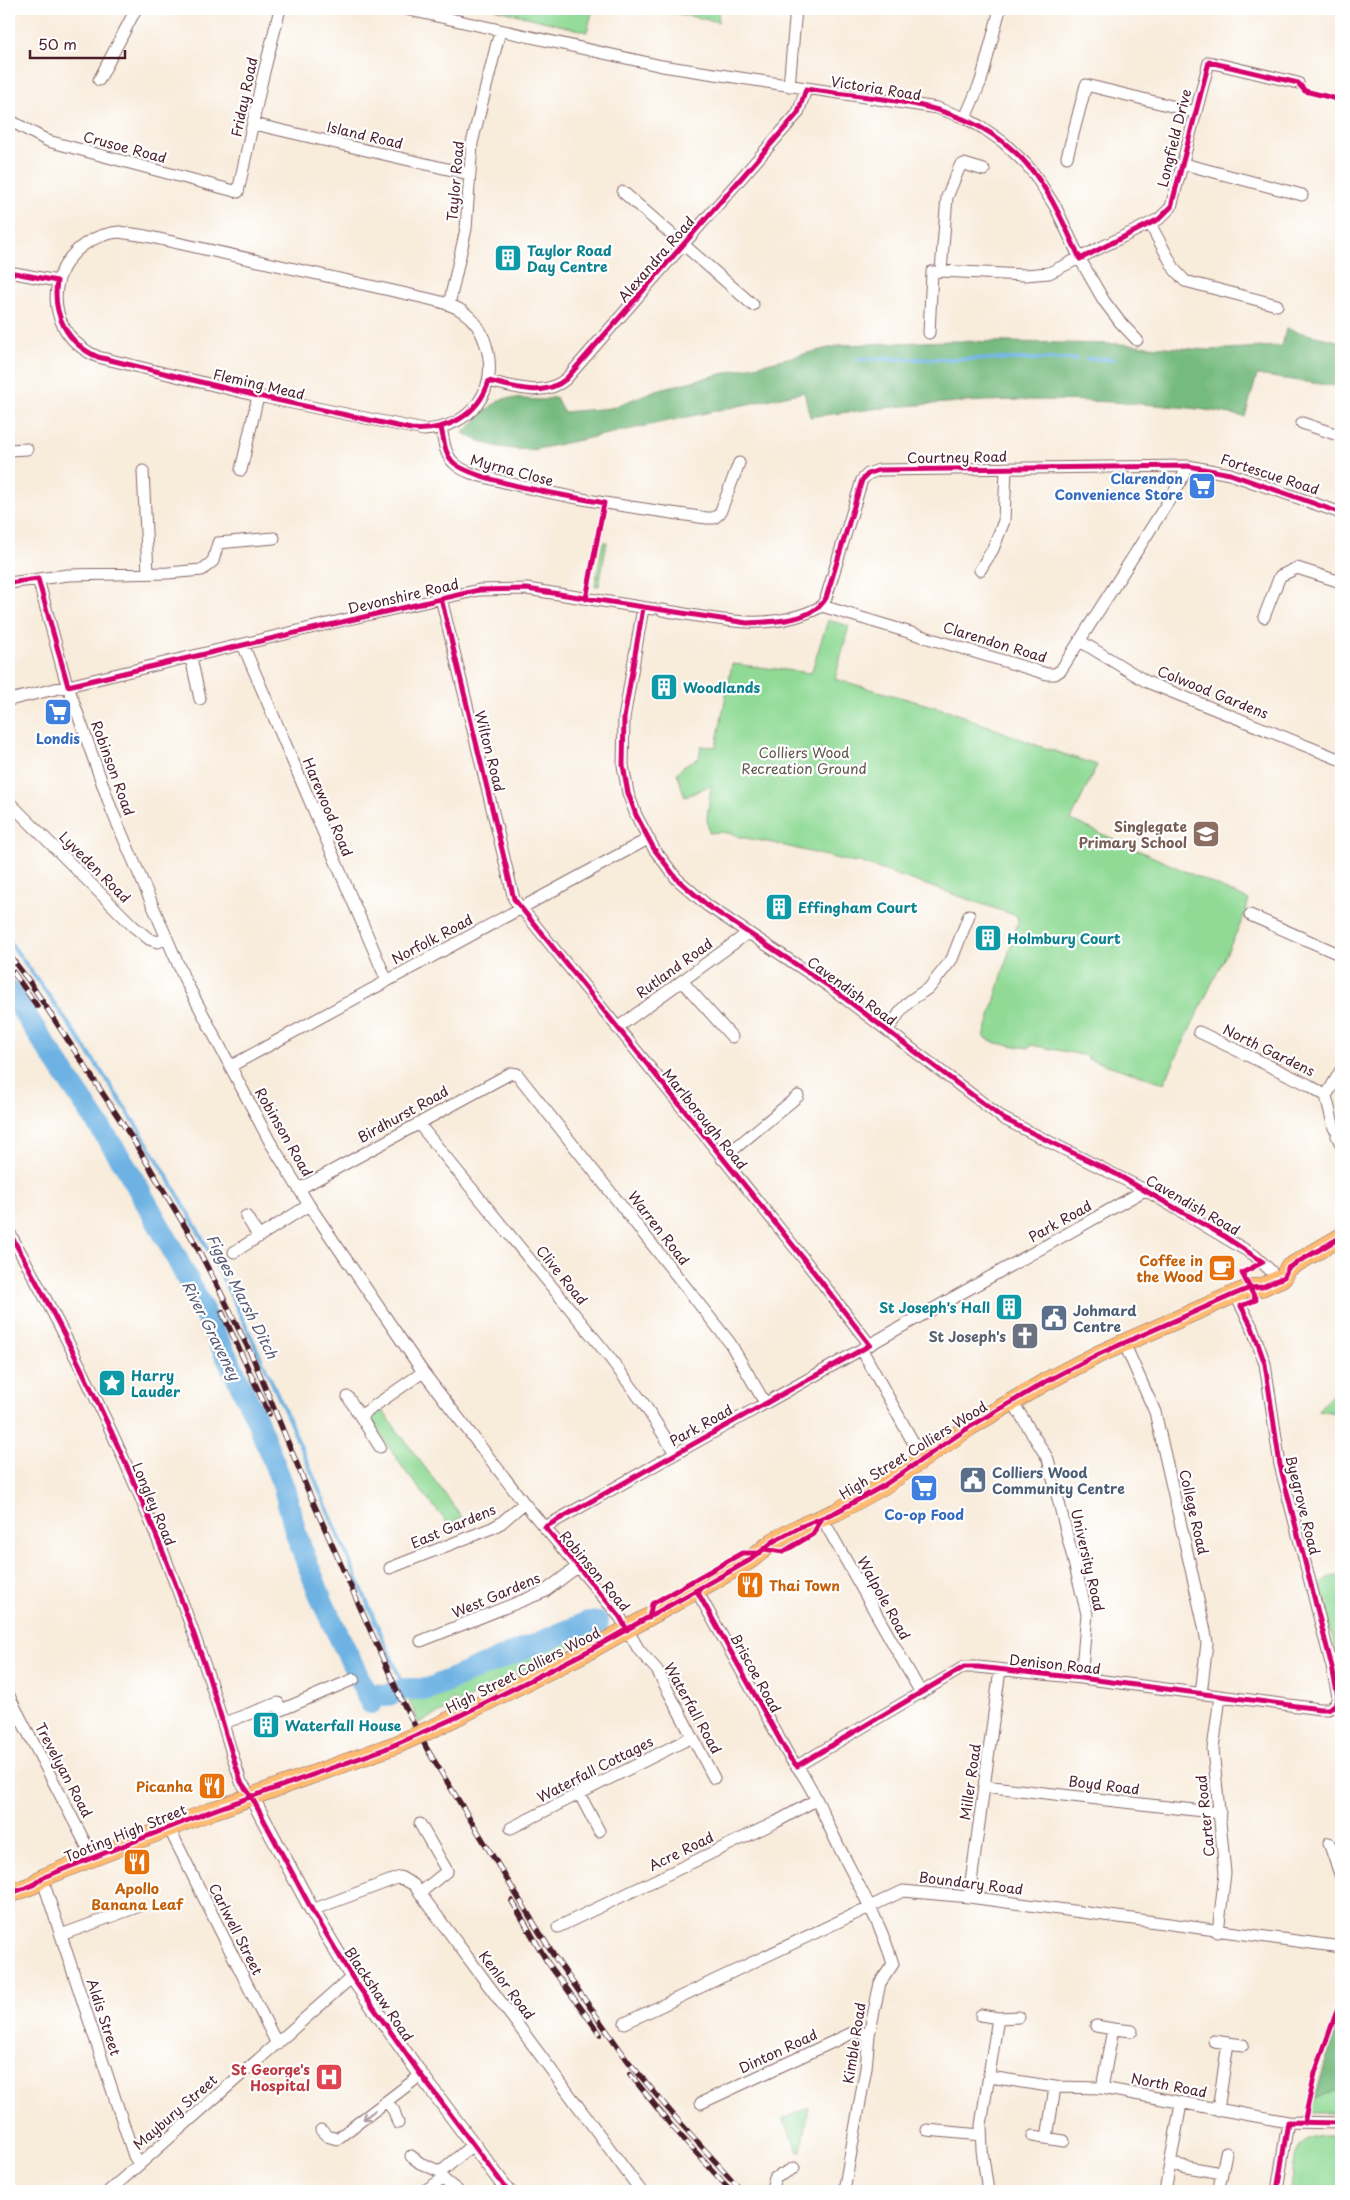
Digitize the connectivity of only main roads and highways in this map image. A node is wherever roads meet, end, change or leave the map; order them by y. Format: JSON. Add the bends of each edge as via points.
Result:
{"nodes":[{"id":1,"x":1341,"y":1237,"type":"edge"},
{"id":2,"x":251,"y":1796,"type":"joint"},
{"id":3,"x":9,"y":1894,"type":"edge"}],
"edges":[{"from":1,"to":2,"type":"highway","name":"High Street Colliers Wood","bridge":true,"via":[[1256,1279],[1242,1291],[1062,1373],[971,1426],[882,1486],[774,1541],[750,1560],[576,1658],[385,1749]]},
{"from":2,"to":3,"type":"highway","name":"Tooting High Street"}]}
